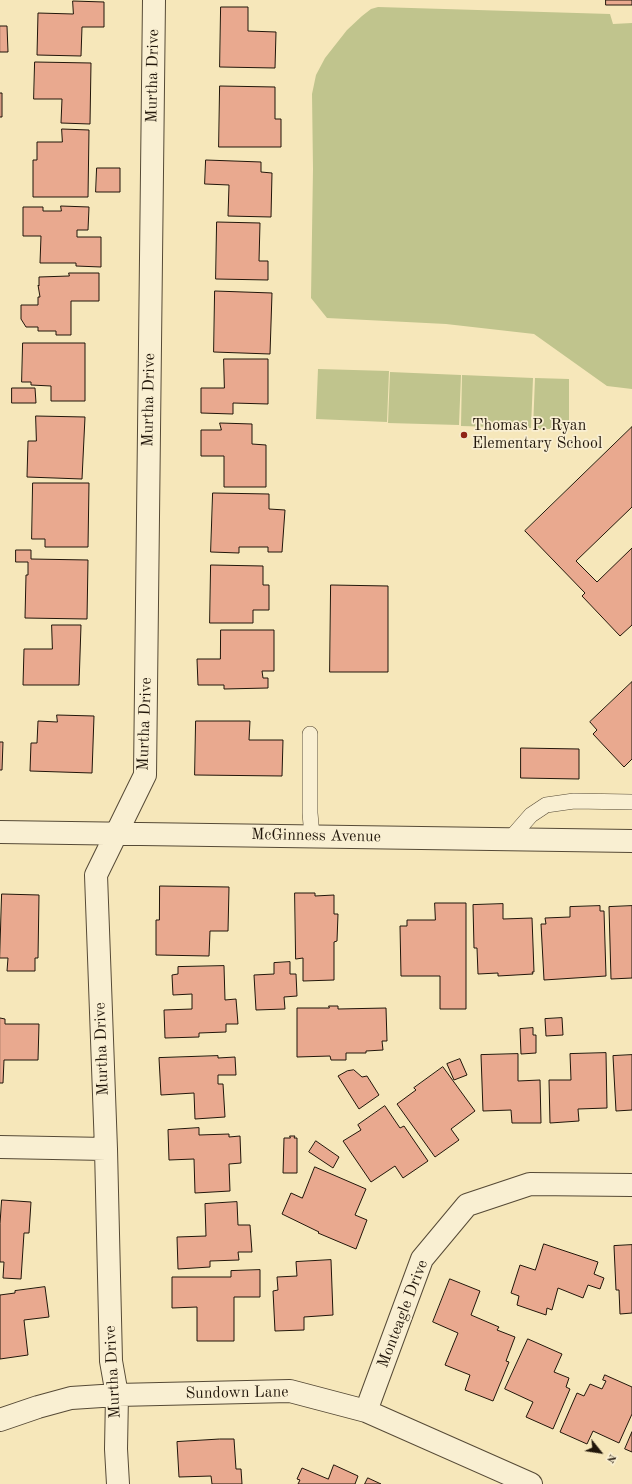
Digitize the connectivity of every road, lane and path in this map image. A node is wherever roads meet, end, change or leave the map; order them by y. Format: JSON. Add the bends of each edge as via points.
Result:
{"nodes":[{"id":1,"x":154,"y":0,"type":"edge"},
{"id":2,"x":310,"y":734,"type":"dead end"},
{"id":3,"x":632,"y":802,"type":"edge"},
{"id":4,"x":0,"y":832,"type":"edge"},
{"id":5,"x":116,"y":833,"type":"junction"},
{"id":6,"x":312,"y":836,"type":"junction"},
{"id":7,"x":510,"y":839,"type":"junction"},
{"id":8,"x":632,"y":841,"type":"edge"},
{"id":9,"x":0,"y":1147,"type":"edge"},
{"id":10,"x":106,"y":1149,"type":"junction"},
{"id":11,"x":632,"y":1185,"type":"edge"},
{"id":12,"x":117,"y":1396,"type":"junction"},
{"id":13,"x":366,"y":1411,"type":"junction"},
{"id":14,"x":0,"y":1420,"type":"edge"},
{"id":15,"x":118,"y":1484,"type":"edge"},
{"id":16,"x":531,"y":1484,"type":"edge"}],
"edges":[{"from":1,"to":5,"type":"street","name":"Murtha Drive","via":[[145,775]]},
{"from":2,"to":6,"type":"lane"},
{"from":3,"to":7,"type":"lane","via":[[574,801],[546,805],[531,815]]},
{"from":4,"to":5,"type":"street","name":"McGinness Avenue"},
{"from":5,"to":6,"type":"street","name":"McGinness Avenue"},
{"from":5,"to":10,"type":"street","name":"Murtha Drive","via":[[96,875]]},
{"from":6,"to":7,"type":"street","name":"McGinness Avenue"},
{"from":7,"to":8,"type":"street","name":"McGinness Avenue"},
{"from":9,"to":10,"type":"street"},
{"from":10,"to":12,"type":"street","name":"Murtha Drive","via":[[111,1361]]},
{"from":11,"to":13,"type":"street","name":"Monteagle Drive","via":[[530,1184],[467,1205],[422,1259]]},
{"from":12,"to":13,"type":"street","name":"Sundown Lane","via":[[290,1391]]},
{"from":12,"to":14,"type":"street","name":"Sundown Lane","via":[[71,1398]]},
{"from":12,"to":15,"type":"street","name":"Murtha Drive"},
{"from":13,"to":16,"type":"street","name":"Sundown Lane"}]}
